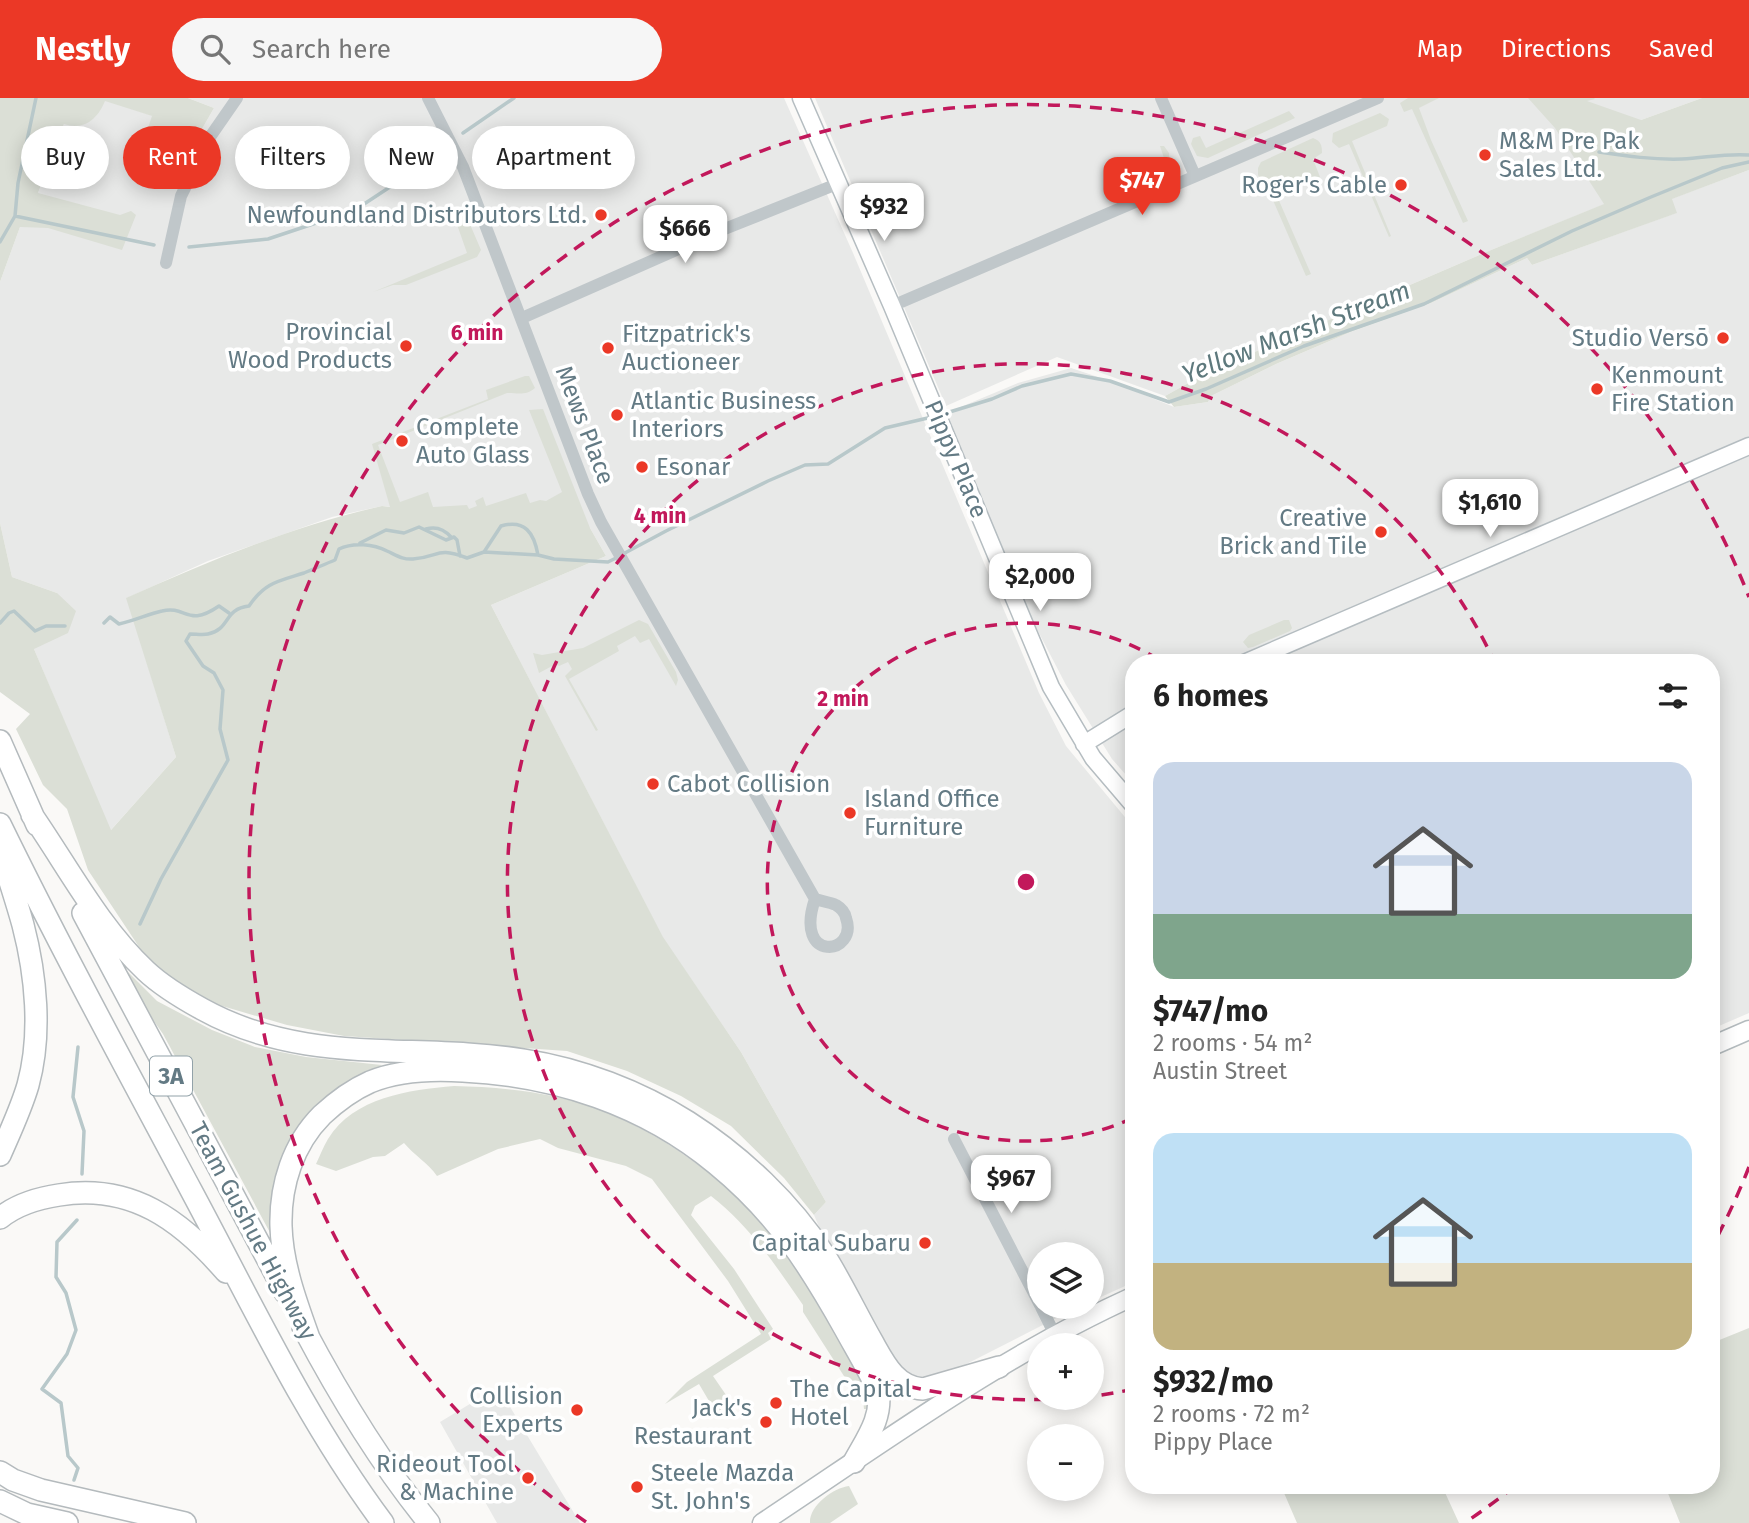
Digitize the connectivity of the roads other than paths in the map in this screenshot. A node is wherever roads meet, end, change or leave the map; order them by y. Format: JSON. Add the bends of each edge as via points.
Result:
{"nodes":[{"id":1,"x":237,"y":98,"type":"edge"},
{"id":2,"x":428,"y":98,"type":"edge"},
{"id":3,"x":801,"y":98,"type":"edge"},
{"id":4,"x":1161,"y":98,"type":"edge"},
{"id":5,"x":1378,"y":98,"type":"edge"},
{"id":6,"x":1195,"y":176,"type":"junction"},
{"id":7,"x":837,"y":184,"type":"junction"},
{"id":8,"x":166,"y":263,"type":"dead end"},
{"id":9,"x":892,"y":306,"type":"junction"},
{"id":10,"x":522,"y":318,"type":"junction"},
{"id":11,"x":1749,"y":446,"type":"edge"},
{"id":12,"x":1265,"y":654,"type":"edge"},
{"id":13,"x":1125,"y":719,"type":"edge"},
{"id":14,"x":0,"y":741,"type":"edge"},
{"id":15,"x":1084,"y":744,"type":"junction"},
{"id":16,"x":1125,"y":796,"type":"edge"},
{"id":17,"x":32,"y":815,"type":"junction"},
{"id":18,"x":0,"y":824,"type":"edge"},
{"id":19,"x":0,"y":848,"type":"edge"},
{"id":20,"x":814,"y":899,"type":"dead end"},
{"id":21,"x":1749,"y":1030,"type":"edge"},
{"id":22,"x":1720,"y":1043,"type":"edge"},
{"id":23,"x":954,"y":1139,"type":"dead end"},
{"id":24,"x":0,"y":1155,"type":"edge"},
{"id":25,"x":0,"y":1219,"type":"edge"},
{"id":26,"x":1027,"y":1281,"type":"edge"},
{"id":27,"x":248,"y":1298,"type":"junction"},
{"id":28,"x":1125,"y":1300,"type":"edge"},
{"id":29,"x":1059,"y":1333,"type":"edge"},
{"id":30,"x":309,"y":1338,"type":"junction"},
{"id":31,"x":1027,"y":1351,"type":"edge"},
{"id":32,"x":999,"y":1367,"type":"junction"},
{"id":33,"x":854,"y":1462,"type":"junction"},
{"id":34,"x":0,"y":1472,"type":"edge"},
{"id":35,"x":0,"y":1501,"type":"edge"},
{"id":36,"x":67,"y":1523,"type":"edge"},
{"id":37,"x":185,"y":1523,"type":"edge"},
{"id":38,"x":383,"y":1523,"type":"edge"},
{"id":39,"x":429,"y":1523,"type":"edge"},
{"id":40,"x":762,"y":1523,"type":"edge"}],
"edges":[{"from":1,"to":8,"type":"street","via":[[210,137],[181,196]]},
{"from":2,"to":10,"type":"street","name":"Mews Place","via":[[463,167]]},
{"from":3,"to":7,"type":"street","name":"Pippy Place"},
{"from":4,"to":6,"type":"street"},
{"from":5,"to":6,"type":"street"},
{"from":6,"to":9,"type":"street"},
{"from":7,"to":9,"type":"street","name":"Pippy Place"},
{"from":7,"to":10,"type":"street"},
{"from":9,"to":15,"type":"street","name":"Pippy Place","via":[[1051,687]]},
{"from":10,"to":20,"type":"street","name":"Mews Place","via":[[588,494]]},
{"from":11,"to":12,"type":"street"},
{"from":13,"to":15,"type":"street"},
{"from":14,"to":17,"type":"highway","name":"Team Gushue Highway","number":"3A"},
{"from":15,"to":16,"type":"street","name":"Pippy Place"},
{"from":17,"to":30,"type":"highway","name":"Team Gushue Highway","number":"3A"},
{"from":17,"to":32,"type":"highway","via":[[107,928],[145,970],[182,998],[224,1021],[287,1042],[522,1059],[576,1071],[635,1094],[687,1122],[760,1178],[812,1237],[885,1364],[900,1381],[923,1389]]},
{"from":18,"to":27,"type":"highway","name":"Team Gushue Highway","number":"3A","via":[[92,1009]]},
{"from":19,"to":24,"type":"highway","via":[[28,948],[35,1009],[28,1084]]},
{"from":21,"to":22,"type":"main road"},
{"from":23,"to":26,"type":"street"},
{"from":25,"to":27,"type":"highway","via":[[40,1198],[77,1192],[112,1194],[145,1204],[178,1224]]},
{"from":27,"to":38,"type":"highway","name":"Team Gushue Highway","number":"3A","via":[[327,1441]]},
{"from":28,"to":29,"type":"main road"},
{"from":30,"to":33,"type":"highway","via":[[284,1252],[281,1204],[292,1160],[316,1121],[370,1082],[415,1071],[488,1072],[537,1079],[585,1091],[674,1135],[715,1163],[788,1236],[878,1390],[878,1415]]},
{"from":30,"to":39,"type":"highway","name":"Team Gushue Highway","number":"3A","via":[[384,1463]]},
{"from":31,"to":32,"type":"main road"},
{"from":32,"to":33,"type":"main road"},
{"from":33,"to":40,"type":"main road"},
{"from":34,"to":37,"type":"highway","via":[[41,1490]]},
{"from":35,"to":36,"type":"highway","via":[[27,1514]]}]}
